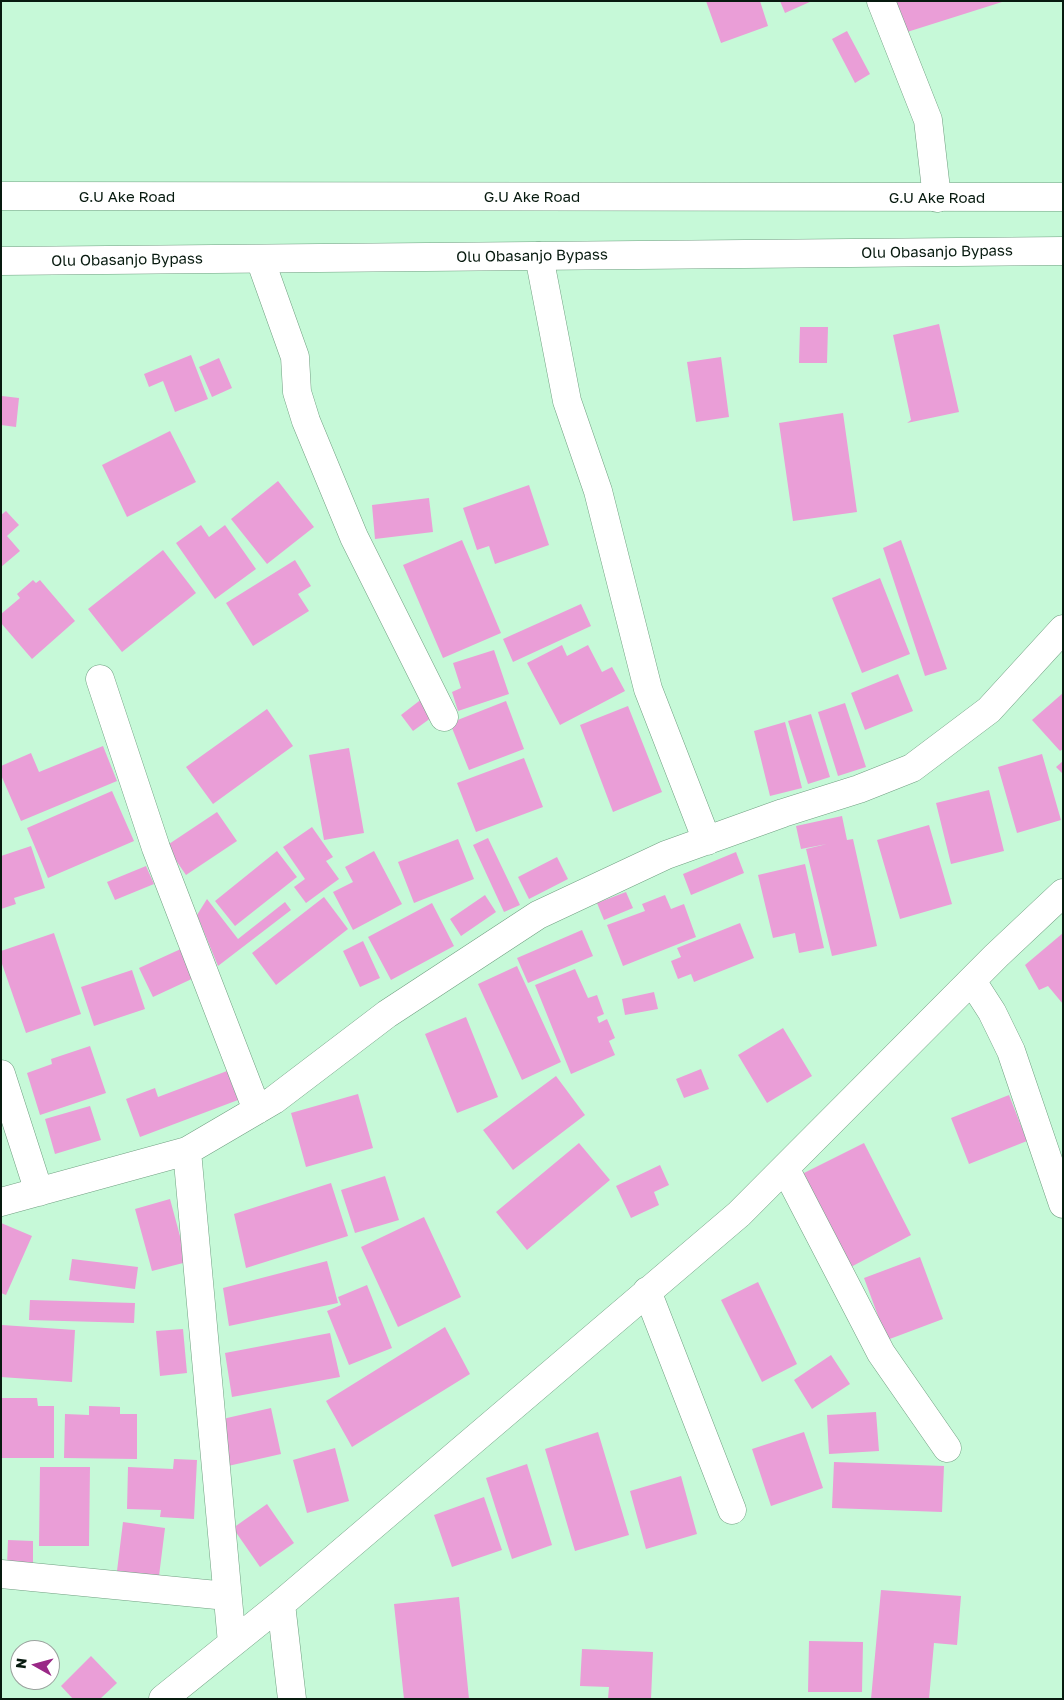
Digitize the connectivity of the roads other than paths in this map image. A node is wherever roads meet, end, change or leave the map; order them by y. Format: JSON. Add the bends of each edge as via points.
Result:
{"nodes":[{"id":1,"x":881,"y":1,"type":"edge"},
{"id":2,"x":1,"y":196,"type":"edge"},
{"id":3,"x":1063,"y":197,"type":"edge"},
{"id":4,"x":937,"y":198,"type":"junction"},
{"id":5,"x":1063,"y":251,"type":"edge"},
{"id":6,"x":539,"y":256,"type":"junction"},
{"id":7,"x":260,"y":259,"type":"junction"},
{"id":8,"x":1,"y":261,"type":"edge"},
{"id":9,"x":1063,"y":629,"type":"edge"},
{"id":10,"x":100,"y":679,"type":"dead end"},
{"id":11,"x":444,"y":717,"type":"dead end"},
{"id":12,"x":707,"y":841,"type":"junction"},
{"id":13,"x":1063,"y":893,"type":"edge"},
{"id":14,"x":972,"y":981,"type":"junction"},
{"id":15,"x":1,"y":1074,"type":"edge"},
{"id":16,"x":257,"y":1110,"type":"junction"},
{"id":17,"x":187,"y":1151,"type":"junction"},
{"id":18,"x":785,"y":1168,"type":"junction"},
{"id":19,"x":39,"y":1192,"type":"junction"},
{"id":20,"x":1,"y":1202,"type":"edge"},
{"id":21,"x":1063,"y":1204,"type":"edge"},
{"id":22,"x":647,"y":1291,"type":"junction"},
{"id":23,"x":947,"y":1448,"type":"dead end"},
{"id":24,"x":732,"y":1510,"type":"dead end"},
{"id":25,"x":1,"y":1574,"type":"edge"},
{"id":26,"x":227,"y":1596,"type":"junction"},
{"id":27,"x":281,"y":1604,"type":"junction"},
{"id":28,"x":232,"y":1643,"type":"junction"},
{"id":29,"x":163,"y":1699,"type":"edge"},
{"id":30,"x":292,"y":1699,"type":"edge"}],
"edges":[{"from":1,"to":4,"type":"street","via":[[928,120]]},
{"from":2,"to":4,"type":"street","name":"G.U Ake Road"},
{"from":3,"to":4,"type":"street","name":"G.U Ake Road"},
{"from":5,"to":6,"type":"street","name":"Olu Obasanjo Bypass"},
{"from":6,"to":7,"type":"street","name":"Olu Obasanjo Bypass"},
{"from":6,"to":12,"type":"street","via":[[567,401],[598,490],[648,689]]},
{"from":7,"to":8,"type":"street","name":"Olu Obasanjo Bypass"},
{"from":7,"to":11,"type":"street","via":[[295,357],[297,392],[306,422],[354,537]]},
{"from":9,"to":12,"type":"street","via":[[989,710],[912,768]]},
{"from":10,"to":16,"type":"street","via":[[156,848]]},
{"from":12,"to":16,"type":"street","via":[[666,855],[538,915],[387,1014]]},
{"from":13,"to":14,"type":"street"},
{"from":14,"to":18,"type":"street"},
{"from":14,"to":21,"type":"street","via":[[1011,1051]]},
{"from":15,"to":19,"type":"street"},
{"from":16,"to":17,"type":"street"},
{"from":17,"to":19,"type":"street"},
{"from":17,"to":26,"type":"street"},
{"from":18,"to":22,"type":"street","via":[[739,1214]]},
{"from":18,"to":23,"type":"street","via":[[881,1353]]},
{"from":19,"to":20,"type":"street"},
{"from":22,"to":24,"type":"street"},
{"from":22,"to":27,"type":"street"},
{"from":25,"to":26,"type":"street"},
{"from":26,"to":28,"type":"street"},
{"from":27,"to":28,"type":"street"},
{"from":27,"to":30,"type":"street"},
{"from":28,"to":29,"type":"street"}]}
